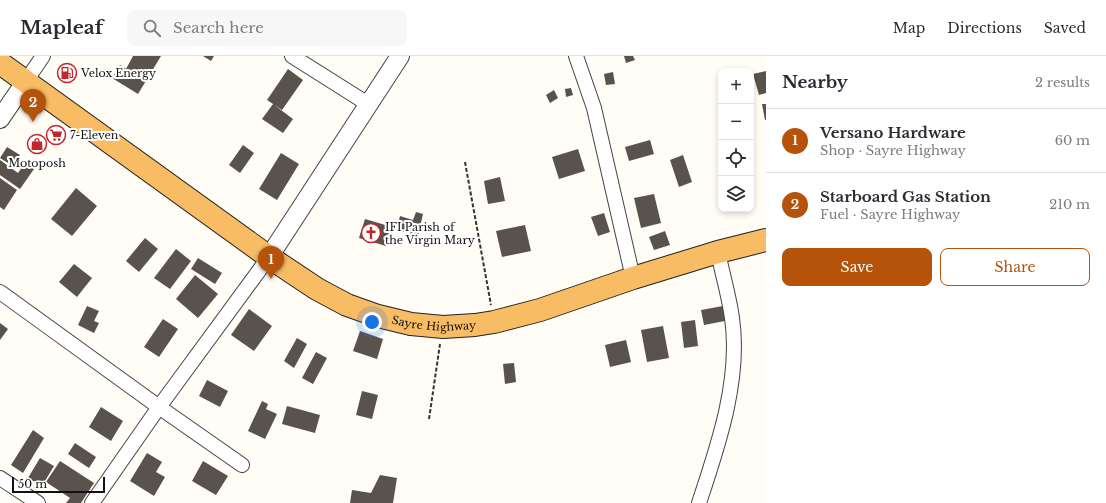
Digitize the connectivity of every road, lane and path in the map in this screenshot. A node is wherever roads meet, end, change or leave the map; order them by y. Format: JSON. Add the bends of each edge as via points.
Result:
{"nodes":[{"id":1,"x":43,"y":56,"type":"edge"},
{"id":2,"x":292,"y":56,"type":"edge"},
{"id":3,"x":400,"y":56,"type":"edge"},
{"id":4,"x":576,"y":56,"type":"edge"},
{"id":5,"x":0,"y":63,"type":"edge"},
{"id":6,"x":26,"y":81,"type":"junction"},
{"id":7,"x":368,"y":104,"type":"junction"},
{"id":8,"x":0,"y":119,"type":"edge"},
{"id":9,"x":465,"y":162,"type":"dead end"},
{"id":10,"x":766,"y":240,"type":"edge"},
{"id":11,"x":718,"y":252,"type":"junction"},
{"id":12,"x":269,"y":257,"type":"junction"},
{"id":13,"x":633,"y":278,"type":"junction"},
{"id":14,"x":0,"y":292,"type":"edge"},
{"id":15,"x":494,"y":322,"type":"junction"},
{"id":16,"x":443,"y":327,"type":"junction"},
{"id":17,"x":159,"y":408,"type":"junction"},
{"id":18,"x":429,"y":419,"type":"dead end"},
{"id":19,"x":242,"y":465,"type":"dead end"},
{"id":20,"x":0,"y":478,"type":"edge"},
{"id":21,"x":38,"y":503,"type":"edge"},
{"id":22,"x":92,"y":503,"type":"edge"},
{"id":23,"x":699,"y":503,"type":"edge"}],
"edges":[{"from":1,"to":6,"type":"street"},
{"from":2,"to":7,"type":"street"},
{"from":3,"to":7,"type":"street"},
{"from":4,"to":13,"type":"street","via":[[594,108]]},
{"from":5,"to":6,"type":"highway","name":"Sayre Highway"},
{"from":6,"to":8,"type":"street"},
{"from":6,"to":12,"type":"highway","name":"Sayre Highway"},
{"from":7,"to":12,"type":"street"},
{"from":9,"to":15,"type":"path"},
{"from":10,"to":11,"type":"highway","name":"Sayre Highway"},
{"from":11,"to":13,"type":"highway","name":"Sayre Highway"},
{"from":11,"to":23,"type":"street","via":[[732,318],[732,381],[723,423]]},
{"from":12,"to":16,"type":"highway","name":"Sayre Highway","via":[[317,289],[347,305],[411,324]]},
{"from":12,"to":17,"type":"street"},
{"from":13,"to":15,"type":"highway","name":"Sayre Highway","via":[[540,310]]},
{"from":14,"to":17,"type":"street"},
{"from":15,"to":16,"type":"highway","name":"Sayre Highway"},
{"from":16,"to":18,"type":"path"},
{"from":17,"to":19,"type":"street"},
{"from":17,"to":22,"type":"street"},
{"from":20,"to":21,"type":"street"}]}
